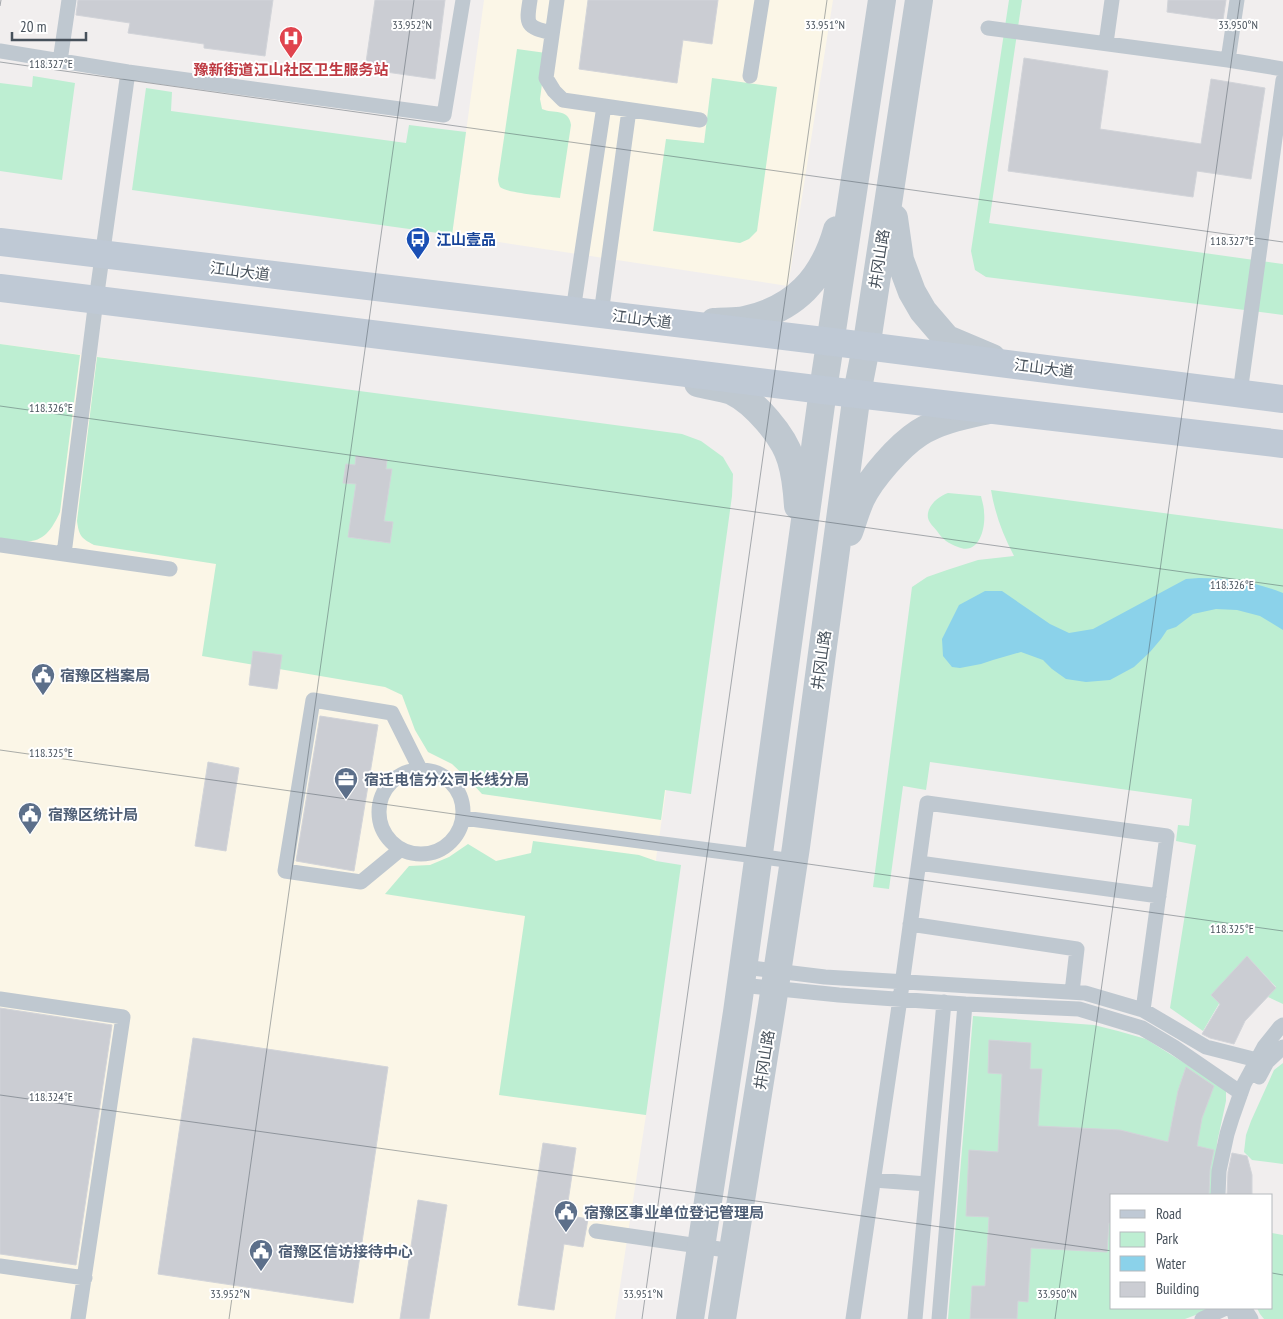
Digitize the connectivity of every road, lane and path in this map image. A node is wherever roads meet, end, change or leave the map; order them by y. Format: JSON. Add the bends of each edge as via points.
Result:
{"nodes":[{"id":1,"x":69,"y":0,"type":"edge"},
{"id":2,"x":463,"y":0,"type":"edge"},
{"id":3,"x":530,"y":0,"type":"edge"},
{"id":4,"x":557,"y":0,"type":"edge"},
{"id":5,"x":762,"y":0,"type":"edge"},
{"id":6,"x":882,"y":0,"type":"edge"},
{"id":7,"x":919,"y":0,"type":"edge"},
{"id":8,"x":1112,"y":0,"type":"edge"},
{"id":9,"x":1237,"y":0,"type":"edge"},
{"id":10,"x":988,"y":28,"type":"dead end"},
{"id":11,"x":552,"y":33,"type":"junction"},
{"id":12,"x":1106,"y":43,"type":"junction"},
{"id":13,"x":0,"y":51,"type":"edge"},
{"id":14,"x":1228,"y":60,"type":"junction"},
{"id":15,"x":60,"y":61,"type":"junction"},
{"id":16,"x":1283,"y":69,"type":"edge"},
{"id":17,"x":128,"y":72,"type":"junction"},
{"id":18,"x":750,"y":76,"type":"dead end"},
{"id":19,"x":1283,"y":80,"type":"edge"},
{"id":20,"x":604,"y":106,"type":"junction"},
{"id":21,"x":629,"y":110,"type":"junction"},
{"id":22,"x":700,"y":120,"type":"dead end"},
{"id":23,"x":860,"y":150,"type":"junction"},
{"id":24,"x":890,"y":190,"type":"junction"},
{"id":25,"x":0,"y":242,"type":"edge"},
{"id":26,"x":102,"y":255,"type":"junction"},
{"id":27,"x":0,"y":288,"type":"edge"},
{"id":28,"x":96,"y":300,"type":"junction"},
{"id":29,"x":574,"y":311,"type":"junction"},
{"id":30,"x":601,"y":314,"type":"junction"},
{"id":31,"x":680,"y":323,"type":"junction"},
{"id":32,"x":831,"y":342,"type":"junction"},
{"id":33,"x":866,"y":346,"type":"junction"},
{"id":34,"x":1005,"y":363,"type":"junction"},
{"id":35,"x":614,"y":364,"type":"junction"},
{"id":36,"x":824,"y":390,"type":"junction"},
{"id":37,"x":857,"y":393,"type":"junction"},
{"id":38,"x":1240,"y":394,"type":"junction"},
{"id":39,"x":1283,"y":399,"type":"edge"},
{"id":40,"x":991,"y":409,"type":"junction"},
{"id":41,"x":1283,"y":444,"type":"edge"},
{"id":42,"x":0,"y":545,"type":"edge"},
{"id":43,"x":64,"y":554,"type":"junction"},
{"id":44,"x":170,"y":569,"type":"dead end"},
{"id":45,"x":799,"y":572,"type":"junction"},
{"id":46,"x":832,"y":576,"type":"junction"},
{"id":47,"x":420,"y":769,"type":"junction"},
{"id":48,"x":463,"y":818,"type":"junction"},
{"id":49,"x":401,"y":849,"type":"junction"},
{"id":50,"x":760,"y":856,"type":"junction"},
{"id":51,"x":794,"y":861,"type":"junction"},
{"id":52,"x":919,"y":863,"type":"junction"},
{"id":53,"x":1159,"y":896,"type":"junction"},
{"id":54,"x":910,"y":924,"type":"junction"},
{"id":55,"x":742,"y":976,"type":"junction"},
{"id":56,"x":776,"y":980,"type":"junction"},
{"id":57,"x":903,"y":981,"type":"junction"},
{"id":58,"x":1072,"y":992,"type":"junction"},
{"id":59,"x":0,"y":999,"type":"edge"},
{"id":60,"x":900,"y":1000,"type":"junction"},
{"id":61,"x":944,"y":1002,"type":"junction"},
{"id":62,"x":965,"y":1004,"type":"junction"},
{"id":63,"x":1143,"y":1010,"type":"junction"},
{"id":64,"x":1283,"y":1025,"type":"edge"},
{"id":65,"x":1283,"y":1047,"type":"edge"},
{"id":66,"x":1257,"y":1060,"type":"junction"},
{"id":67,"x":1241,"y":1093,"type":"junction"},
{"id":68,"x":874,"y":1180,"type":"junction"},
{"id":69,"x":927,"y":1184,"type":"junction"},
{"id":70,"x":1218,"y":1194,"type":"edge"},
{"id":71,"x":1226,"y":1194,"type":"edge"},
{"id":72,"x":596,"y":1231,"type":"dead end"},
{"id":73,"x":701,"y":1247,"type":"junction"},
{"id":74,"x":732,"y":1251,"type":"junction"},
{"id":75,"x":0,"y":1266,"type":"edge"},
{"id":76,"x":85,"y":1278,"type":"junction"},
{"id":77,"x":1224,"y":1309,"type":"edge"},
{"id":78,"x":78,"y":1319,"type":"edge"},
{"id":79,"x":690,"y":1319,"type":"edge"},
{"id":80,"x":722,"y":1319,"type":"edge"},
{"id":81,"x":853,"y":1319,"type":"edge"},
{"id":82,"x":915,"y":1319,"type":"edge"},
{"id":83,"x":939,"y":1319,"type":"edge"},
{"id":84,"x":1202,"y":1319,"type":"edge"}],
"edges":[{"from":1,"to":15,"type":"lane"},
{"from":2,"to":17,"type":"lane","via":[[444,115]]},
{"from":3,"to":11,"type":"lane","via":[[527,19],[531,25]]},
{"from":4,"to":11,"type":"lane"},
{"from":5,"to":18,"type":"lane"},
{"from":6,"to":23,"type":"street"},
{"from":7,"to":24,"type":"street","name":"井冈山路"},
{"from":8,"to":12,"type":"lane"},
{"from":9,"to":14,"type":"lane"},
{"from":10,"to":12,"type":"lane"},
{"from":11,"to":20,"type":"lane","via":[[546,78],[554,92],[564,100]]},
{"from":12,"to":14,"type":"lane"},
{"from":13,"to":15,"type":"lane"},
{"from":14,"to":16,"type":"lane"},
{"from":15,"to":17,"type":"lane"},
{"from":17,"to":26,"type":"lane"},
{"from":19,"to":38,"type":"lane"},
{"from":20,"to":21,"type":"lane"},
{"from":20,"to":29,"type":"lane"},
{"from":21,"to":22,"type":"lane"},
{"from":21,"to":30,"type":"lane"},
{"from":23,"to":31,"type":"street","via":[[832,247],[819,273],[800,295],[776,311],[744,320]]},
{"from":23,"to":32,"type":"street"},
{"from":24,"to":33,"type":"street","name":"井冈山路"},
{"from":24,"to":34,"type":"street","via":[[900,260],[923,311],[948,339]]},
{"from":25,"to":26,"type":"main road","name":"江山大道"},
{"from":26,"to":28,"type":"lane"},
{"from":26,"to":29,"type":"main road","name":"江山大道"},
{"from":27,"to":28,"type":"main road"},
{"from":28,"to":35,"type":"main road"},
{"from":28,"to":43,"type":"lane"},
{"from":29,"to":30,"type":"main road","name":"江山大道"},
{"from":30,"to":31,"type":"main road","name":"江山大道"},
{"from":31,"to":32,"type":"main road","name":"江山大道"},
{"from":32,"to":33,"type":"main road","name":"江山大道"},
{"from":32,"to":36,"type":"street"},
{"from":33,"to":34,"type":"main road","name":"江山大道"},
{"from":33,"to":37,"type":"street","name":"井冈山路"},
{"from":34,"to":38,"type":"main road","name":"江山大道"},
{"from":35,"to":36,"type":"main road"},
{"from":35,"to":45,"type":"street","via":[[732,391],[756,408],[776,431],[791,458],[797,485]]},
{"from":36,"to":37,"type":"main road"},
{"from":36,"to":45,"type":"street"},
{"from":37,"to":40,"type":"main road"},
{"from":37,"to":46,"type":"street","name":"井冈山路"},
{"from":38,"to":39,"type":"main road","name":"江山大道"},
{"from":40,"to":41,"type":"main road"},
{"from":40,"to":46,"type":"street","via":[[933,426],[897,450],[862,499]]},
{"from":42,"to":43,"type":"lane"},
{"from":43,"to":44,"type":"lane"},
{"from":45,"to":50,"type":"street"},
{"from":46,"to":51,"type":"street","name":"井冈山路"},
{"from":47,"to":48,"type":"lane","via":[[448,778],[458,789],[463,803]]},
{"from":47,"to":49,"type":"lane","via":[[406,772],[393,780],[384,790],[380,803],[382,830]]},
{"from":47,"to":49,"type":"lane","via":[[392,713],[313,700],[285,871],[361,882]]},
{"from":48,"to":49,"type":"lane","via":[[459,831],[440,850],[414,854]]},
{"from":48,"to":50,"type":"lane"},
{"from":50,"to":51,"type":"lane"},
{"from":50,"to":55,"type":"street"},
{"from":51,"to":56,"type":"street","name":"井冈山路"},
{"from":52,"to":53,"type":"lane"},
{"from":52,"to":53,"type":"lane","via":[[927,803],[1167,836]]},
{"from":52,"to":54,"type":"lane"},
{"from":53,"to":63,"type":"lane"},
{"from":54,"to":57,"type":"lane"},
{"from":54,"to":58,"type":"lane","via":[[1078,949]]},
{"from":55,"to":56,"type":"lane"},
{"from":55,"to":73,"type":"street"},
{"from":56,"to":57,"type":"lane","via":[[825,976]]},
{"from":56,"to":60,"type":"lane","via":[[839,995]]},
{"from":56,"to":74,"type":"street","name":"井冈山路"},
{"from":57,"to":58,"type":"lane"},
{"from":57,"to":60,"type":"lane"},
{"from":58,"to":63,"type":"lane"},
{"from":59,"to":76,"type":"lane","via":[[123,1017]]},
{"from":60,"to":61,"type":"lane"},
{"from":60,"to":68,"type":"lane"},
{"from":61,"to":62,"type":"lane"},
{"from":61,"to":69,"type":"lane"},
{"from":62,"to":67,"type":"lane","via":[[1079,1009],[1142,1028]]},
{"from":62,"to":83,"type":"lane"},
{"from":63,"to":66,"type":"lane","via":[[1206,1047]]},
{"from":64,"to":66,"type":"lane"},
{"from":65,"to":71,"type":"lane","via":[[1267,1062],[1239,1121],[1227,1170]]},
{"from":66,"to":67,"type":"lane"},
{"from":67,"to":70,"type":"lane","via":[[1227,1134]]},
{"from":68,"to":69,"type":"lane"},
{"from":68,"to":81,"type":"lane"},
{"from":69,"to":82,"type":"lane"},
{"from":72,"to":73,"type":"lane"},
{"from":73,"to":74,"type":"lane"},
{"from":73,"to":79,"type":"street"},
{"from":74,"to":80,"type":"street","name":"井冈山路"},
{"from":75,"to":76,"type":"lane"},
{"from":76,"to":78,"type":"lane"},
{"from":77,"to":84,"type":"lane"}]}
